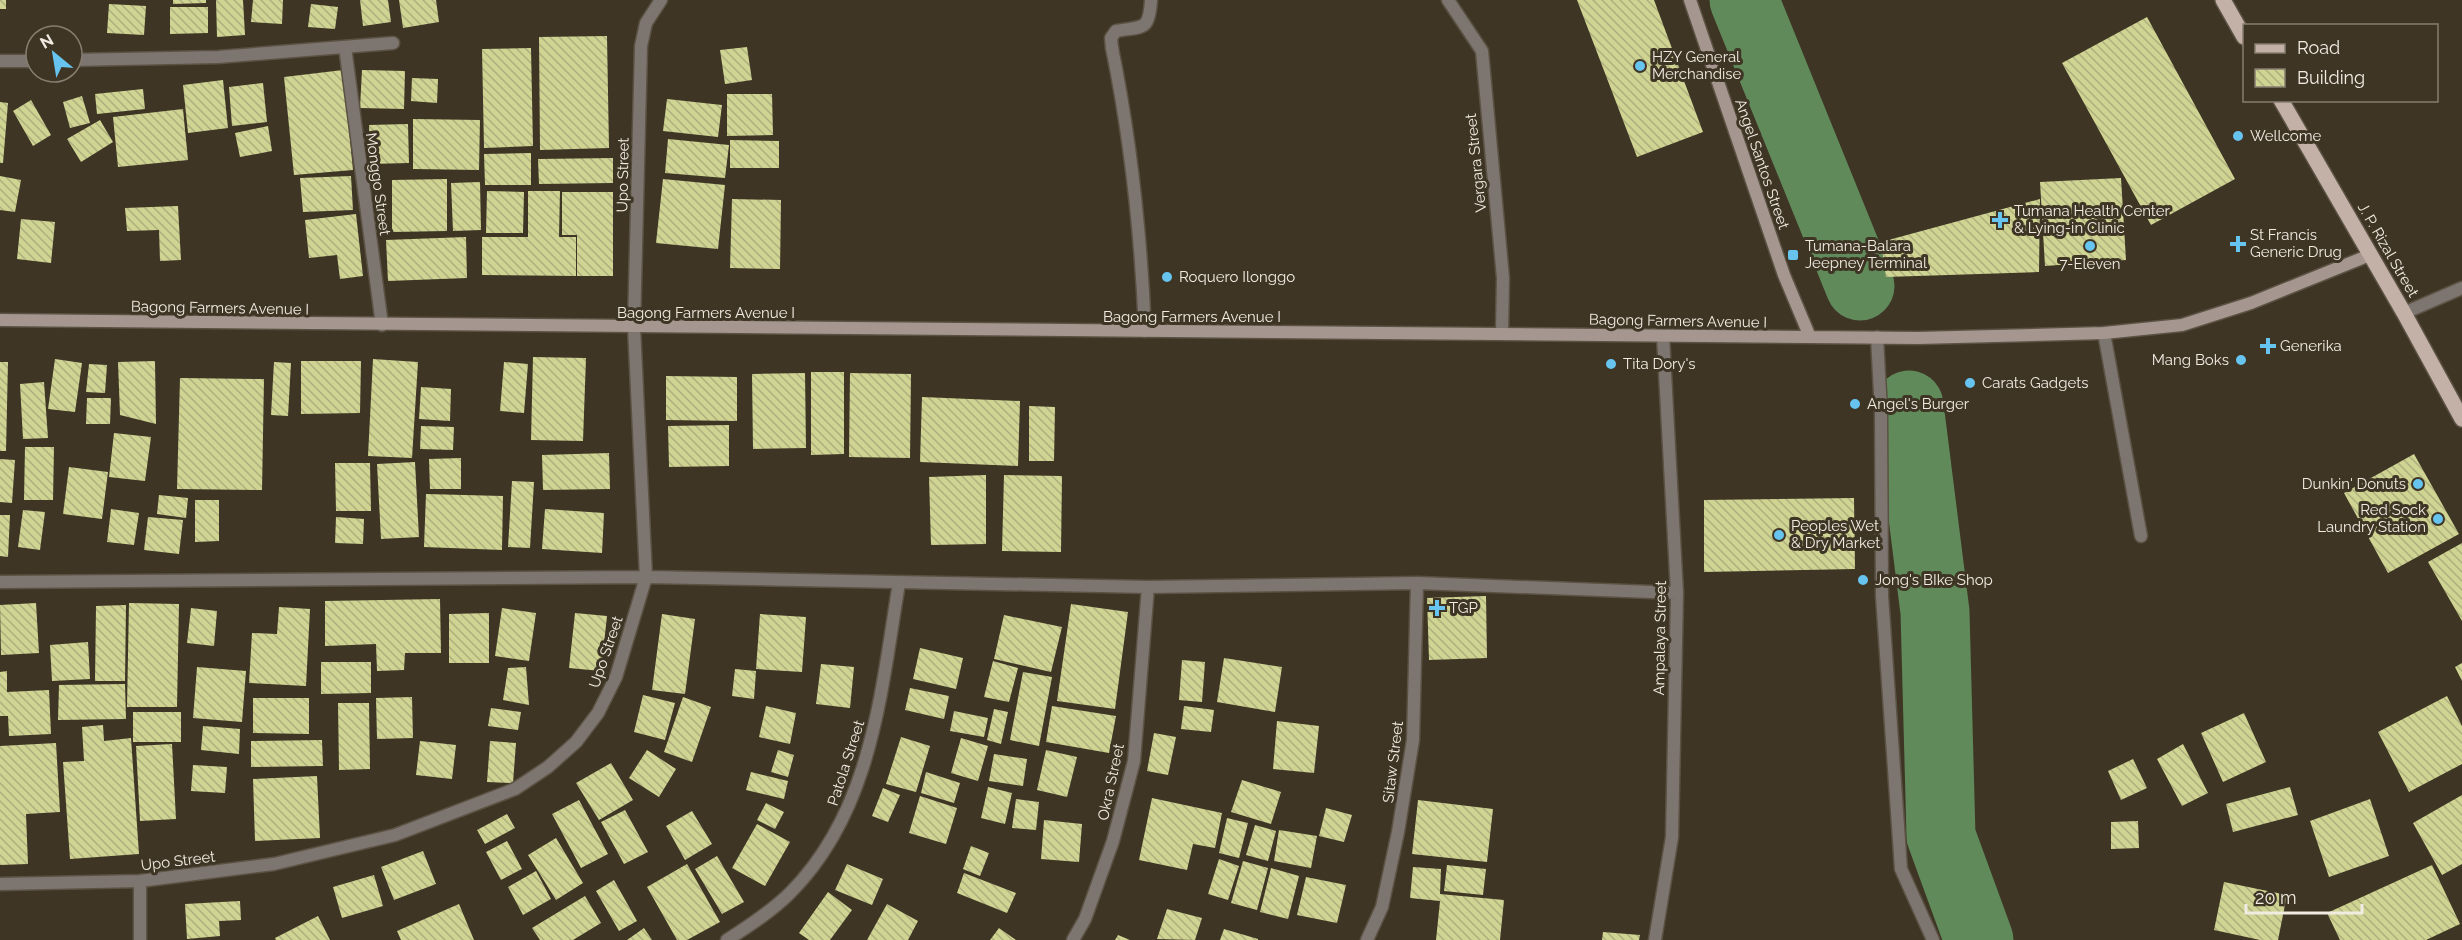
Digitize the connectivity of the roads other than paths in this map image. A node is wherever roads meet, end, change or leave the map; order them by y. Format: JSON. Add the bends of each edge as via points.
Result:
{"nodes":[{"id":1,"x":661,"y":0,"type":"edge"},
{"id":2,"x":1151,"y":0,"type":"edge"},
{"id":3,"x":1448,"y":0,"type":"edge"},
{"id":4,"x":1690,"y":0,"type":"edge"},
{"id":5,"x":2223,"y":0,"type":"edge"},
{"id":6,"x":2243,"y":35,"type":"edge"},
{"id":7,"x":393,"y":44,"type":"dead end"},
{"id":8,"x":345,"y":47,"type":"junction"},
{"id":9,"x":84,"y":60,"type":"edge"},
{"id":10,"x":0,"y":61,"type":"edge"},
{"id":11,"x":24,"y":61,"type":"edge"},
{"id":12,"x":2282,"y":102,"type":"edge"},
{"id":13,"x":2370,"y":255,"type":"junction"},
{"id":14,"x":2462,"y":288,"type":"edge"},
{"id":15,"x":2404,"y":313,"type":"junction"},
{"id":16,"x":0,"y":321,"type":"edge"},
{"id":17,"x":382,"y":325,"type":"junction"},
{"id":18,"x":634,"y":327,"type":"junction"},
{"id":19,"x":1145,"y":332,"type":"junction"},
{"id":20,"x":1502,"y":333,"type":"junction"},
{"id":21,"x":2104,"y":333,"type":"junction"},
{"id":22,"x":1663,"y":336,"type":"junction"},
{"id":23,"x":1810,"y":337,"type":"junction"},
{"id":24,"x":1877,"y":337,"type":"junction"},
{"id":25,"x":2462,"y":419,"type":"edge"},
{"id":26,"x":2141,"y":536,"type":"dead end"},
{"id":27,"x":646,"y":578,"type":"junction"},
{"id":28,"x":0,"y":582,"type":"edge"},
{"id":29,"x":899,"y":583,"type":"junction"},
{"id":30,"x":1417,"y":583,"type":"junction"},
{"id":31,"x":1148,"y":587,"type":"junction"},
{"id":32,"x":1677,"y":593,"type":"junction"},
{"id":33,"x":140,"y":881,"type":"junction"},
{"id":34,"x":0,"y":884,"type":"edge"},
{"id":35,"x":140,"y":940,"type":"edge"},
{"id":36,"x":728,"y":940,"type":"edge"},
{"id":37,"x":1073,"y":940,"type":"edge"},
{"id":38,"x":1367,"y":940,"type":"edge"},
{"id":39,"x":1655,"y":940,"type":"edge"},
{"id":40,"x":1933,"y":940,"type":"edge"}],
"edges":[{"from":1,"to":18,"type":"street","name":"Upo Street","via":[[646,23],[641,46]]},
{"from":2,"to":19,"type":"street","via":[[1145,25],[1116,31],[1111,38],[1131,164]]},
{"from":3,"to":20,"type":"street","name":"Vergara Street","via":[[1482,51],[1503,278]]},
{"from":4,"to":23,"type":"street","name":"Angel Santos Street","via":[[1784,275]]},
{"from":5,"to":6,"type":"main road"},
{"from":7,"to":8,"type":"street"},
{"from":8,"to":9,"type":"street","via":[[218,57]]},
{"from":8,"to":17,"type":"street","name":"Monggo Street"},
{"from":10,"to":11,"type":"street"},
{"from":12,"to":13,"type":"main road","name":"J. P. Rizal Street"},
{"from":13,"to":15,"type":"main road","name":"J. P. Rizal Street"},
{"from":13,"to":21,"type":"street","name":"Bagong Farmers Avenue I","via":[[2214,316],[2182,325]]},
{"from":14,"to":15,"type":"street"},
{"from":15,"to":25,"type":"main road","name":"J. P. Rizal Street"},
{"from":16,"to":17,"type":"street","name":"Bagong Farmers Avenue I"},
{"from":17,"to":18,"type":"street","name":"Bagong Farmers Avenue I"},
{"from":18,"to":19,"type":"street","name":"Bagong Farmers Avenue I"},
{"from":18,"to":27,"type":"street","name":"Upo Street"},
{"from":19,"to":20,"type":"street","name":"Bagong Farmers Avenue I"},
{"from":20,"to":22,"type":"street","name":"Bagong Farmers Avenue I"},
{"from":21,"to":24,"type":"street","name":"Bagong Farmers Avenue I"},
{"from":21,"to":26,"type":"street"},
{"from":22,"to":23,"type":"street","name":"Bagong Farmers Avenue I"},
{"from":22,"to":32,"type":"street","name":"Ampalaya Street"},
{"from":23,"to":24,"type":"street","name":"Bagong Farmers Avenue I"},
{"from":24,"to":40,"type":"street","via":[[1882,596],[1901,870]]},
{"from":27,"to":28,"type":"street"},
{"from":27,"to":29,"type":"street"},
{"from":27,"to":33,"type":"street","name":"Upo Street","via":[[616,677],[598,713],[576,742],[515,789],[395,835],[336,851],[274,864]]},
{"from":29,"to":31,"type":"street"},
{"from":29,"to":36,"type":"street","name":"Patola Street","via":[[878,712],[855,795],[838,831],[789,895]]},
{"from":30,"to":31,"type":"street"},
{"from":30,"to":32,"type":"street"},
{"from":30,"to":38,"type":"street","name":"Sitaw Street","via":[[1413,740],[1382,907]]},
{"from":31,"to":37,"type":"street","name":"Okra Street","via":[[1134,761],[1113,841],[1085,919]]},
{"from":32,"to":39,"type":"street","name":"Ampalaya Street","via":[[1672,837]]},
{"from":33,"to":34,"type":"street","name":"Upo Street"},
{"from":33,"to":35,"type":"street"}]}
